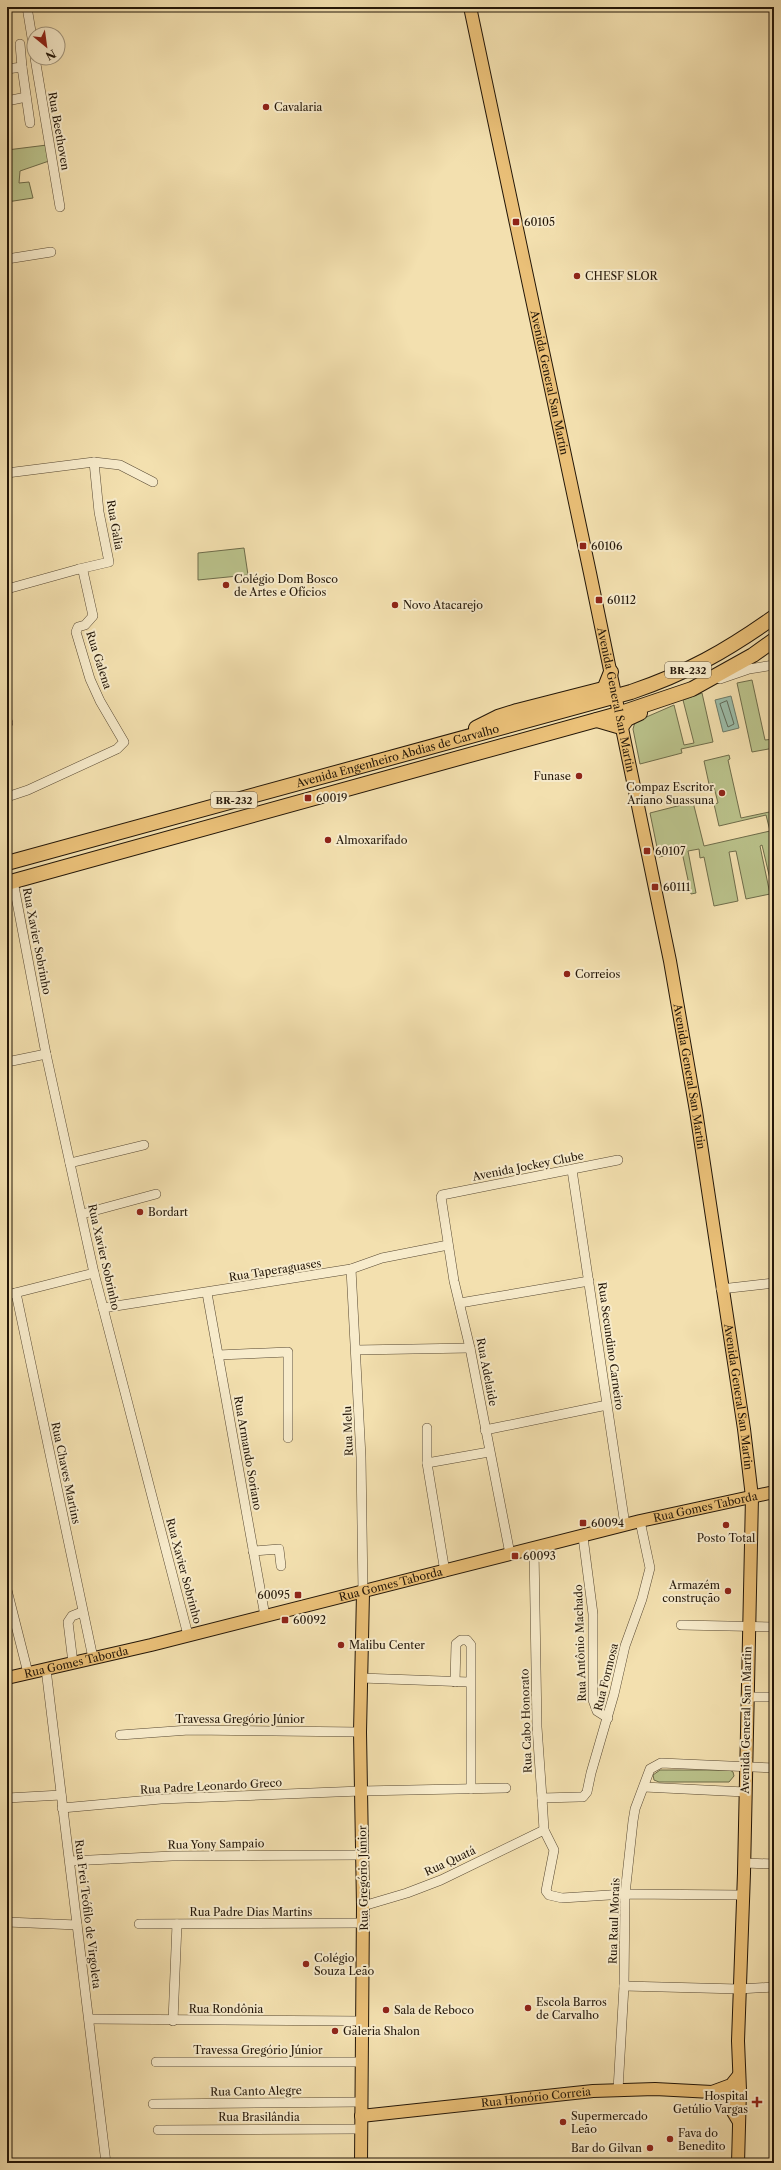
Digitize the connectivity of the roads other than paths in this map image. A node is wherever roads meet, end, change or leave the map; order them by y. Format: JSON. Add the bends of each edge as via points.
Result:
{"nodes":[{"id":1,"x":28,"y":7,"type":"edge"},
{"id":2,"x":470,"y":7,"type":"edge"},
{"id":3,"x":31,"y":26,"type":"edge"},
{"id":4,"x":20,"y":44,"type":"dead end"},
{"id":5,"x":36,"y":66,"type":"edge"},
{"id":6,"x":22,"y":67,"type":"junction"},
{"id":7,"x":7,"y":69,"type":"edge"},
{"id":8,"x":26,"y":97,"type":"junction"},
{"id":9,"x":7,"y":101,"type":"edge"},
{"id":10,"x":30,"y":123,"type":"dead end"},
{"id":11,"x":60,"y":207,"type":"dead end"},
{"id":12,"x":51,"y":252,"type":"dead end"},
{"id":13,"x":7,"y":259,"type":"edge"},
{"id":14,"x":94,"y":462,"type":"junction"},
{"id":15,"x":7,"y":473,"type":"edge"},
{"id":16,"x":153,"y":482,"type":"dead end"},
{"id":17,"x":80,"y":569,"type":"junction"},
{"id":18,"x":7,"y":589,"type":"edge"},
{"id":19,"x":774,"y":617,"type":"edge"},
{"id":20,"x":774,"y":640,"type":"edge"},
{"id":21,"x":733,"y":646,"type":"junction"},
{"id":22,"x":774,"y":665,"type":"edge"},
{"id":23,"x":743,"y":667,"type":"junction"},
{"id":24,"x":611,"y":672,"type":"junction"},
{"id":25,"x":640,"y":689,"type":"junction"},
{"id":26,"x":686,"y":692,"type":"junction"},
{"id":27,"x":608,"y":693,"type":"junction"},
{"id":28,"x":619,"y":721,"type":"junction"},
{"id":29,"x":462,"y":738,"type":"junction"},
{"id":30,"x":438,"y":764,"type":"junction"},
{"id":31,"x":7,"y":797,"type":"edge"},
{"id":32,"x":7,"y":863,"type":"edge"},
{"id":33,"x":10,"y":882,"type":"edge"},
{"id":34,"x":46,"y":1054,"type":"junction"},
{"id":35,"x":7,"y":1062,"type":"edge"},
{"id":36,"x":144,"y":1145,"type":"dead end"},
{"id":37,"x":618,"y":1160,"type":"dead end"},
{"id":38,"x":70,"y":1162,"type":"junction"},
{"id":39,"x":572,"y":1170,"type":"junction"},
{"id":40,"x":156,"y":1194,"type":"dead end"},
{"id":41,"x":442,"y":1195,"type":"joint"},
{"id":42,"x":82,"y":1214,"type":"junction"},
{"id":43,"x":448,"y":1245,"type":"junction"},
{"id":44,"x":351,"y":1269,"type":"junction"},
{"id":45,"x":94,"y":1273,"type":"junction"},
{"id":46,"x":589,"y":1281,"type":"junction"},
{"id":47,"x":774,"y":1283,"type":"edge"},
{"id":48,"x":721,"y":1289,"type":"junction"},
{"id":49,"x":207,"y":1293,"type":"junction"},
{"id":50,"x":12,"y":1294,"type":"edge"},
{"id":51,"x":460,"y":1302,"type":"junction"},
{"id":52,"x":103,"y":1308,"type":"junction"},
{"id":53,"x":470,"y":1348,"type":"junction"},
{"id":54,"x":356,"y":1350,"type":"junction"},
{"id":55,"x":218,"y":1355,"type":"junction"},
{"id":56,"x":607,"y":1405,"type":"junction"},
{"id":57,"x":426,"y":1428,"type":"dead end"},
{"id":58,"x":485,"y":1430,"type":"junction"},
{"id":59,"x":288,"y":1438,"type":"dead end"},
{"id":60,"x":489,"y":1452,"type":"junction"},
{"id":61,"x":427,"y":1463,"type":"junction"},
{"id":62,"x":774,"y":1492,"type":"edge"},
{"id":63,"x":752,"y":1497,"type":"junction"},
{"id":64,"x":640,"y":1521,"type":"junction"},
{"id":65,"x":625,"y":1525,"type":"junction"},
{"id":66,"x":583,"y":1537,"type":"junction"},
{"id":67,"x":534,"y":1549,"type":"junction"},
{"id":68,"x":253,"y":1551,"type":"junction"},
{"id":69,"x":510,"y":1554,"type":"junction"},
{"id":70,"x":281,"y":1566,"type":"dead end"},
{"id":71,"x":446,"y":1572,"type":"junction"},
{"id":72,"x":7,"y":1590,"type":"edge"},
{"id":73,"x":363,"y":1593,"type":"junction"},
{"id":74,"x":82,"y":1612,"type":"junction"},
{"id":75,"x":265,"y":1616,"type":"junction"},
{"id":76,"x":681,"y":1625,"type":"dead end"},
{"id":77,"x":748,"y":1626,"type":"junction"},
{"id":78,"x":774,"y":1627,"type":"edge"},
{"id":79,"x":188,"y":1635,"type":"junction"},
{"id":80,"x":92,"y":1658,"type":"junction"},
{"id":81,"x":73,"y":1663,"type":"junction"},
{"id":82,"x":46,"y":1669,"type":"junction"},
{"id":83,"x":28,"y":1673,"type":"junction"},
{"id":84,"x":7,"y":1678,"type":"edge"},
{"id":85,"x":361,"y":1678,"type":"junction"},
{"id":86,"x":454,"y":1682,"type":"junction"},
{"id":87,"x":470,"y":1682,"type":"junction"},
{"id":88,"x":746,"y":1697,"type":"junction"},
{"id":89,"x":774,"y":1697,"type":"edge"},
{"id":90,"x":608,"y":1718,"type":"junction"},
{"id":91,"x":360,"y":1732,"type":"junction"},
{"id":92,"x":120,"y":1735,"type":"dead end"},
{"id":93,"x":746,"y":1767,"type":"junction"},
{"id":94,"x":774,"y":1768,"type":"edge"},
{"id":95,"x":506,"y":1788,"type":"dead end"},
{"id":96,"x":644,"y":1788,"type":"junction"},
{"id":97,"x":471,"y":1789,"type":"junction"},
{"id":98,"x":361,"y":1791,"type":"junction"},
{"id":99,"x":745,"y":1792,"type":"junction"},
{"id":100,"x":61,"y":1795,"type":"junction"},
{"id":101,"x":7,"y":1798,"type":"edge"},
{"id":102,"x":542,"y":1798,"type":"junction"},
{"id":103,"x":62,"y":1808,"type":"junction"},
{"id":104,"x":544,"y":1830,"type":"junction"},
{"id":105,"x":362,"y":1855,"type":"junction"},
{"id":106,"x":70,"y":1861,"type":"junction"},
{"id":107,"x":744,"y":1862,"type":"junction"},
{"id":108,"x":774,"y":1864,"type":"edge"},
{"id":109,"x":625,"y":1894,"type":"junction"},
{"id":110,"x":743,"y":1895,"type":"junction"},
{"id":111,"x":364,"y":1906,"type":"junction"},
{"id":112,"x":7,"y":1922,"type":"edge"},
{"id":113,"x":363,"y":1923,"type":"junction"},
{"id":114,"x":139,"y":1924,"type":"dead end"},
{"id":115,"x":176,"y":1924,"type":"junction"},
{"id":116,"x":77,"y":1925,"type":"junction"},
{"id":117,"x":624,"y":1986,"type":"junction"},
{"id":118,"x":774,"y":1987,"type":"edge"},
{"id":119,"x":739,"y":1989,"type":"junction"},
{"id":120,"x":89,"y":2019,"type":"junction"},
{"id":121,"x":173,"y":2021,"type":"junction"},
{"id":122,"x":362,"y":2021,"type":"junction"},
{"id":123,"x":156,"y":2062,"type":"dead end"},
{"id":124,"x":360,"y":2062,"type":"junction"},
{"id":125,"x":739,"y":2075,"type":"junction"},
{"id":126,"x":618,"y":2090,"type":"junction"},
{"id":127,"x":712,"y":2092,"type":"junction"},
{"id":128,"x":360,"y":2102,"type":"junction"},
{"id":129,"x":153,"y":2104,"type":"dead end"},
{"id":130,"x":361,"y":2116,"type":"junction"},
{"id":131,"x":740,"y":2125,"type":"junction"},
{"id":132,"x":361,"y":2129,"type":"junction"},
{"id":133,"x":158,"y":2130,"type":"dead end"},
{"id":134,"x":106,"y":2163,"type":"edge"},
{"id":135,"x":361,"y":2163,"type":"edge"},
{"id":136,"x":738,"y":2163,"type":"edge"}],
"edges":[{"from":1,"to":3,"type":"street"},
{"from":2,"to":24,"type":"main road","name":"Avenida General San Martin"},
{"from":4,"to":6,"type":"street"},
{"from":5,"to":11,"type":"street","name":"Rua Beethoven"},
{"from":6,"to":7,"type":"street"},
{"from":6,"to":8,"type":"street"},
{"from":8,"to":9,"type":"street"},
{"from":8,"to":10,"type":"street"},
{"from":12,"to":13,"type":"street"},
{"from":14,"to":15,"type":"street"},
{"from":14,"to":16,"type":"street","via":[[120,466]]},
{"from":14,"to":17,"type":"street","name":"Rua Galia","via":[[99,512],[109,562]]},
{"from":17,"to":18,"type":"street"},
{"from":17,"to":31,"type":"street","name":"Rua Galena","via":[[84,573],[93,616],[85,625],[78,627],[76,632],[90,678],[123,744],[116,750]]},
{"from":19,"to":21,"type":"highway","name":"Avenida Engenheiro Abdias de Carvalho","number":"BR-232"},
{"from":20,"to":23,"type":"highway","name":"Avenida Engenheiro Abdias de Carvalho","number":"BR-232"},
{"from":21,"to":23,"type":"highway","via":[[732,659]]},
{"from":21,"to":25,"type":"highway","name":"Avenida Engenheiro Abdias de Carvalho","number":"BR-232","via":[[687,671]]},
{"from":21,"to":26,"type":"highway","via":[[711,673]]},
{"from":22,"to":23,"type":"street"},
{"from":23,"to":26,"type":"highway","name":"Avenida Engenheiro Abdias de Carvalho","number":"BR-232"},
{"from":24,"to":25,"type":"highway","via":[[621,683]]},
{"from":24,"to":27,"type":"highway"},
{"from":25,"to":27,"type":"highway","name":"Avenida Engenheiro Abdias de Carvalho","number":"BR-232"},
{"from":26,"to":28,"type":"highway","name":"Avenida Engenheiro Abdias de Carvalho","number":"BR-232","via":[[639,710]]},
{"from":27,"to":28,"type":"main road","name":"Avenida General San Martin"},
{"from":27,"to":29,"type":"highway","name":"Avenida Engenheiro Abdias de Carvalho","number":"BR-232","via":[[586,705]]},
{"from":27,"to":29,"type":"highway","via":[[498,717],[482,724]]},
{"from":28,"to":30,"type":"highway","name":"Avenida Engenheiro Abdias de Carvalho","number":"BR-232","via":[[596,720]]},
{"from":28,"to":48,"type":"main road","name":"Avenida General San Martin","via":[[679,1016],[699,1129]]},
{"from":29,"to":30,"type":"highway"},
{"from":29,"to":32,"type":"highway","name":"Avenida Engenheiro Abdias de Carvalho","number":"BR-232"},
{"from":30,"to":33,"type":"highway","name":"Avenida Engenheiro Abdias de Carvalho","number":"BR-232"},
{"from":33,"to":34,"type":"street","name":"Rua Xavier Sobrinho"},
{"from":34,"to":35,"type":"street"},
{"from":34,"to":38,"type":"street","name":"Rua Xavier Sobrinho"},
{"from":36,"to":38,"type":"street"},
{"from":37,"to":39,"type":"street","name":"Avenida Jockey Clube"},
{"from":38,"to":42,"type":"street","name":"Rua Xavier Sobrinho"},
{"from":39,"to":41,"type":"street","name":"Avenida Jockey Clube"},
{"from":39,"to":46,"type":"street","name":"Rua Secundino Carneiro"},
{"from":40,"to":42,"type":"street"},
{"from":41,"to":43,"type":"street","name":"Rua Adelaide","via":[[440,1199]]},
{"from":42,"to":45,"type":"street","name":"Rua Xavier Sobrinho"},
{"from":43,"to":44,"type":"street","name":"Rua Taperaguases","via":[[382,1258]]},
{"from":43,"to":51,"type":"street","name":"Rua Adelaide"},
{"from":44,"to":49,"type":"street","name":"Rua Taperaguases"},
{"from":44,"to":54,"type":"street","name":"Rua Melu"},
{"from":45,"to":50,"type":"street"},
{"from":45,"to":52,"type":"street","name":"Rua Xavier Sobrinho"},
{"from":46,"to":51,"type":"street"},
{"from":46,"to":56,"type":"street","name":"Rua Secundino Carneiro"},
{"from":47,"to":48,"type":"street"},
{"from":48,"to":63,"type":"main road","name":"Avenida General San Martin","via":[[744,1429]]},
{"from":49,"to":52,"type":"street","name":"Rua Taperaguases"},
{"from":49,"to":55,"type":"street","name":"Rua Armando Soriano"},
{"from":50,"to":74,"type":"street","name":"Rua Chaves Martins"},
{"from":51,"to":53,"type":"street","name":"Rua Adelaide"},
{"from":52,"to":79,"type":"street","name":"Rua Xavier Sobrinho"},
{"from":53,"to":54,"type":"street"},
{"from":53,"to":58,"type":"street","name":"Rua Adelaide"},
{"from":54,"to":73,"type":"street","name":"Rua Melu"},
{"from":55,"to":59,"type":"street","via":[[288,1352]]},
{"from":55,"to":68,"type":"street","name":"Rua Armando Soriano"},
{"from":56,"to":58,"type":"street"},
{"from":56,"to":65,"type":"street","name":"Rua Secundino Carneiro"},
{"from":57,"to":61,"type":"street"},
{"from":58,"to":60,"type":"street","name":"Rua Adelaide"},
{"from":60,"to":61,"type":"street"},
{"from":60,"to":69,"type":"street","name":"Rua Adelaide"},
{"from":61,"to":71,"type":"street"},
{"from":62,"to":63,"type":"main road","name":"Rua Gomes Taborda"},
{"from":63,"to":64,"type":"main road","name":"Rua Gomes Taborda"},
{"from":63,"to":77,"type":"main road","name":"Avenida General San Martin"},
{"from":64,"to":65,"type":"main road","name":"Rua Gomes Taborda"},
{"from":64,"to":90,"type":"street","name":"Rua Formosa","via":[[650,1568],[623,1651]]},
{"from":65,"to":66,"type":"main road","name":"Rua Gomes Taborda"},
{"from":66,"to":67,"type":"main road","name":"Rua Gomes Taborda"},
{"from":66,"to":90,"type":"street","name":"Rua Antônio Machado","via":[[593,1614],[593,1700],[597,1711]]},
{"from":67,"to":69,"type":"main road","name":"Rua Gomes Taborda"},
{"from":67,"to":102,"type":"street","name":"Rua Cabo Honorato","via":[[537,1727]]},
{"from":68,"to":70,"type":"street","via":[[278,1549]]},
{"from":68,"to":75,"type":"street","name":"Rua Armando Soriano"},
{"from":69,"to":71,"type":"main road","name":"Rua Gomes Taborda"},
{"from":71,"to":73,"type":"main road","name":"Rua Gomes Taborda"},
{"from":72,"to":83,"type":"street"},
{"from":73,"to":75,"type":"main road","name":"Rua Gomes Taborda"},
{"from":73,"to":85,"type":"main road","name":"Rua Gregório Júnior"},
{"from":74,"to":80,"type":"street","name":"Rua Chaves Martins"},
{"from":74,"to":81,"type":"street","via":[[72,1616],[68,1622]]},
{"from":75,"to":79,"type":"main road","name":"Rua Gomes Taborda"},
{"from":76,"to":77,"type":"street"},
{"from":77,"to":78,"type":"street"},
{"from":77,"to":88,"type":"main road","name":"Avenida General San Martin"},
{"from":79,"to":80,"type":"main road","name":"Rua Gomes Taborda"},
{"from":80,"to":81,"type":"main road","name":"Rua Gomes Taborda"},
{"from":81,"to":82,"type":"main road","name":"Rua Gomes Taborda"},
{"from":82,"to":83,"type":"main road","name":"Rua Gomes Taborda"},
{"from":82,"to":100,"type":"street","name":"Rua Frei Teófilo de Virgoleta"},
{"from":83,"to":84,"type":"main road","name":"Rua Gomes Taborda"},
{"from":85,"to":86,"type":"street"},
{"from":85,"to":91,"type":"main road","name":"Rua Gregório Júnior"},
{"from":86,"to":87,"type":"street"},
{"from":86,"to":87,"type":"street","via":[[456,1644],[461,1640],[467,1640],[471,1645]]},
{"from":87,"to":97,"type":"street"},
{"from":88,"to":89,"type":"street"},
{"from":88,"to":93,"type":"main road","name":"Avenida General San Martin"},
{"from":90,"to":102,"type":"street","name":"Rua Formosa","via":[[586,1795],[579,1798]]},
{"from":91,"to":92,"type":"street","name":"Travessa Gregório Júnior","via":[[189,1730]]},
{"from":91,"to":98,"type":"main road","name":"Rua Gregório Júnior"},
{"from":93,"to":94,"type":"street"},
{"from":93,"to":96,"type":"street","name":"Rua Raul Morais","via":[[661,1763],[650,1770]]},
{"from":93,"to":99,"type":"main road","name":"Avenida General San Martin"},
{"from":95,"to":97,"type":"street","name":"Rua Padre Leonardo Greco"},
{"from":96,"to":99,"type":"street"},
{"from":96,"to":109,"type":"street","name":"Rua Raul Morais","via":[[635,1809]]},
{"from":97,"to":98,"type":"street","name":"Rua Padre Leonardo Greco"},
{"from":98,"to":103,"type":"street","name":"Rua Padre Leonardo Greco","via":[[161,1799]]},
{"from":98,"to":105,"type":"main road","name":"Rua Gregório Júnior"},
{"from":99,"to":107,"type":"main road","name":"Avenida General San Martin"},
{"from":100,"to":101,"type":"street"},
{"from":100,"to":103,"type":"street","name":"Rua Frei Teófilo de Virgoleta"},
{"from":102,"to":104,"type":"street","name":"Rua Cabo Honorato"},
{"from":103,"to":106,"type":"street","name":"Rua Frei Teófilo de Virgoleta"},
{"from":104,"to":109,"type":"street","name":"Rua Cabo Honorato","via":[[554,1850],[545,1888],[549,1895],[558,1897]]},
{"from":104,"to":111,"type":"street","name":"Rua Quatá","via":[[441,1880]]},
{"from":105,"to":106,"type":"street","name":"Rua Yony Sampaio","via":[[172,1856]]},
{"from":105,"to":111,"type":"main road","name":"Rua Gregório Júnior"},
{"from":106,"to":116,"type":"street","name":"Rua Frei Teófilo de Virgoleta"},
{"from":107,"to":108,"type":"street"},
{"from":107,"to":110,"type":"main road","name":"Avenida General San Martin"},
{"from":109,"to":110,"type":"street"},
{"from":109,"to":117,"type":"street","name":"Rua Raul Morais"},
{"from":110,"to":119,"type":"main road","name":"Avenida General San Martin"},
{"from":111,"to":113,"type":"main road","name":"Rua Gregório Júnior"},
{"from":112,"to":116,"type":"street"},
{"from":113,"to":115,"type":"street","name":"Rua Padre Dias Martins"},
{"from":113,"to":122,"type":"main road","name":"Rua Gregório Júnior"},
{"from":114,"to":115,"type":"street","name":"Rua Padre Dias Martins"},
{"from":115,"to":121,"type":"street"},
{"from":116,"to":120,"type":"street","name":"Rua Frei Teófilo de Virgoleta"},
{"from":117,"to":119,"type":"street"},
{"from":117,"to":126,"type":"street","name":"Rua Raul Morais"},
{"from":118,"to":119,"type":"street"},
{"from":119,"to":125,"type":"main road","name":"Avenida General San Martin"},
{"from":120,"to":121,"type":"street","name":"Rua Rondônia"},
{"from":120,"to":134,"type":"street","name":"Rua Frei Teófilo de Virgoleta"},
{"from":121,"to":122,"type":"street","name":"Rua Rondônia"},
{"from":122,"to":124,"type":"main road","name":"Rua Gregório Júnior"},
{"from":123,"to":124,"type":"street","name":"Travessa Gregório Júnior"},
{"from":124,"to":128,"type":"main road","name":"Rua Gregório Júnior"},
{"from":125,"to":127,"type":"main road","name":"Rua Honório Correia","via":[[731,2085]]},
{"from":125,"to":131,"type":"main road","name":"Avenida General San Martin"},
{"from":126,"to":127,"type":"main road","name":"Rua Honório Correia"},
{"from":126,"to":130,"type":"main road","name":"Rua Honório Correia"},
{"from":127,"to":131,"type":"main road","via":[[730,2105]]},
{"from":128,"to":129,"type":"street","name":"Rua Canto Alegre"},
{"from":128,"to":130,"type":"main road","name":"Rua Gregório Júnior"},
{"from":130,"to":132,"type":"main road","name":"Rua Gregório Júnior"},
{"from":131,"to":136,"type":"main road","name":"Avenida General San Martin"},
{"from":132,"to":133,"type":"street","name":"Rua Brasilândia"},
{"from":132,"to":135,"type":"main road","name":"Rua Gregório Júnior"}]}
